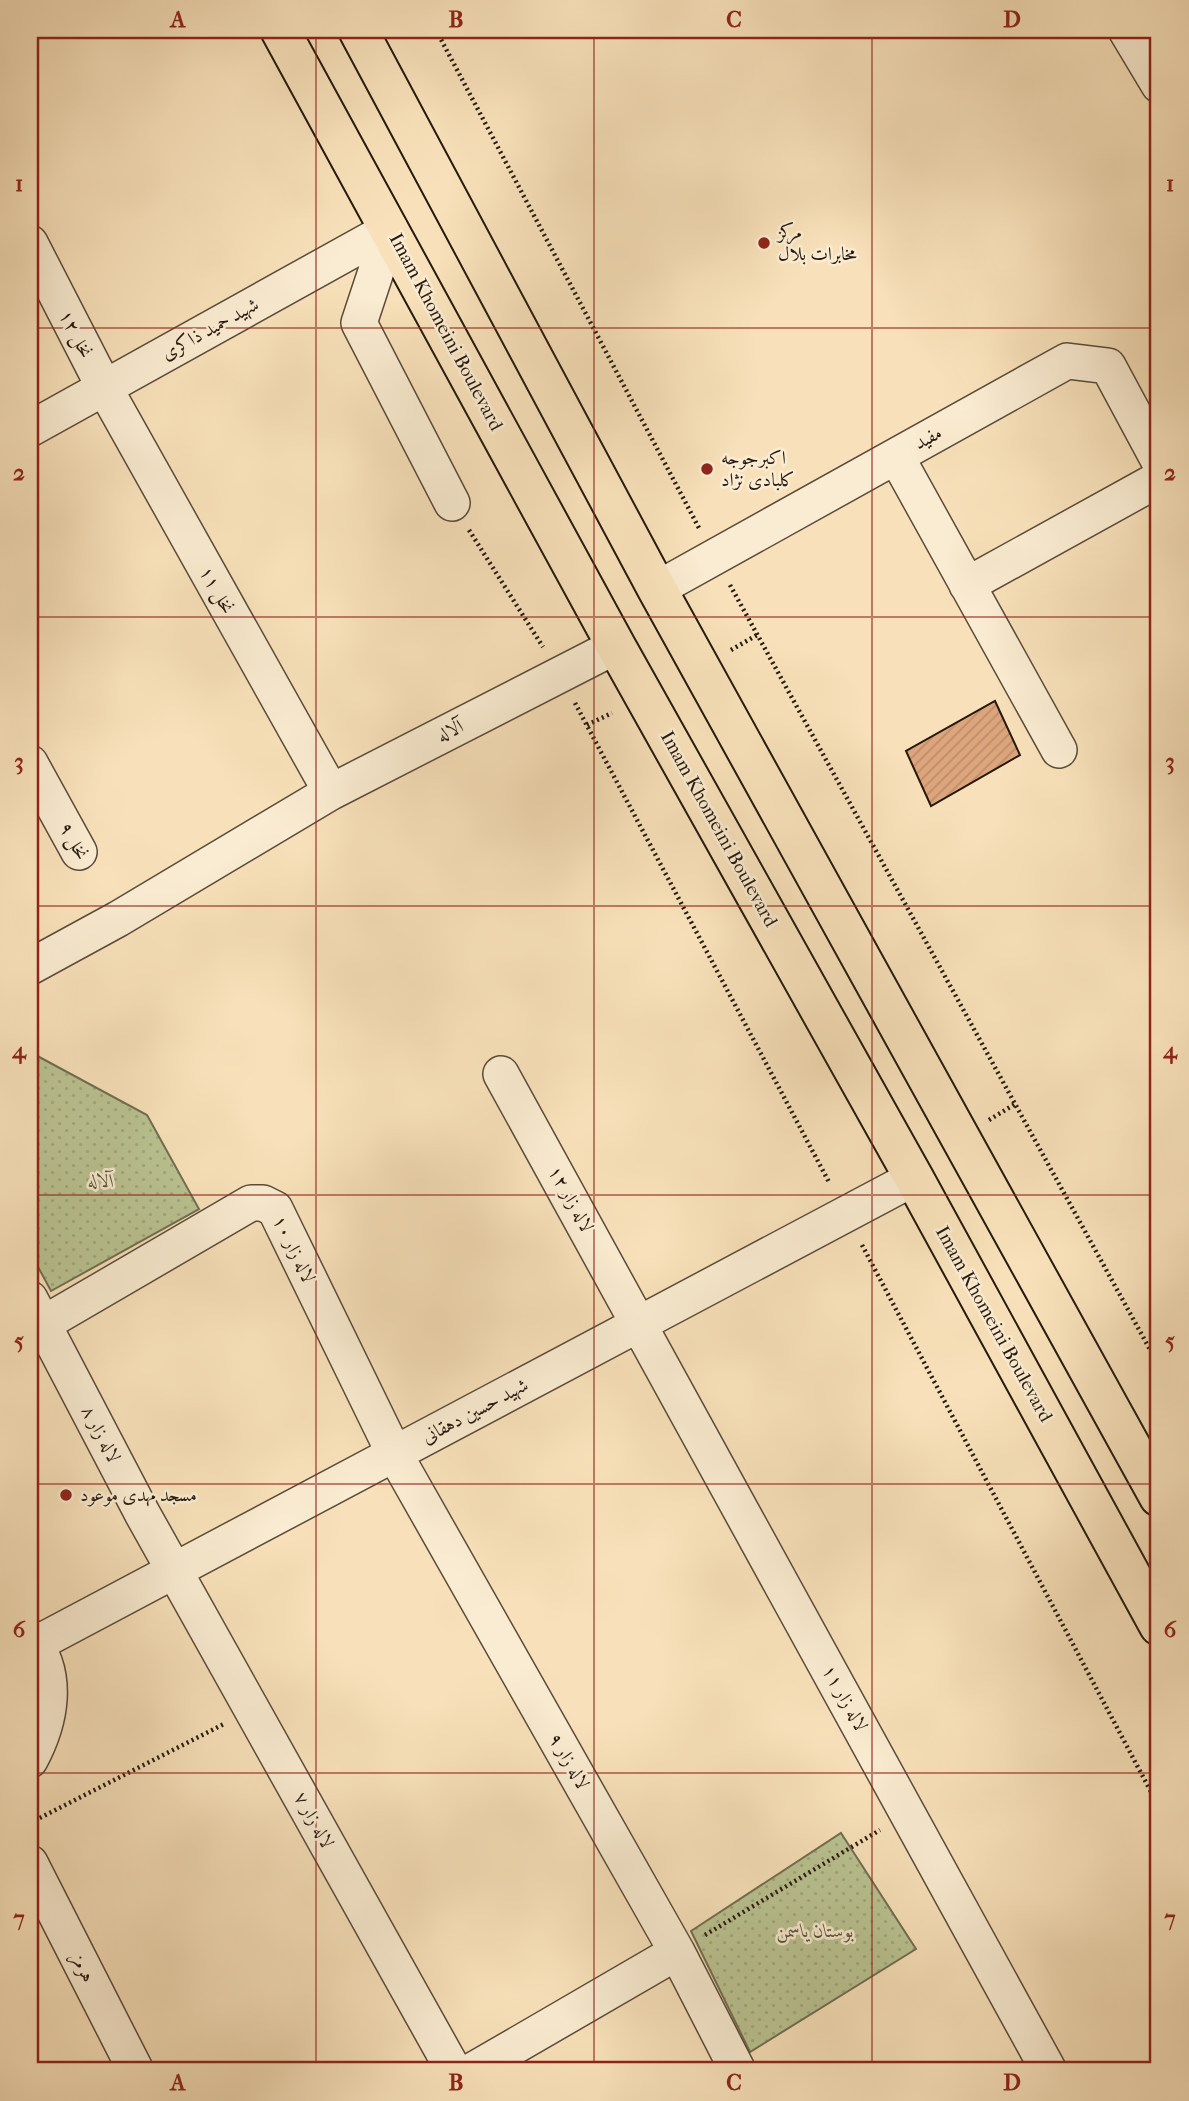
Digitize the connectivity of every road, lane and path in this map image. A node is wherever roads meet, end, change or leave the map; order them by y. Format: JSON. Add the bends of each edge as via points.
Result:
{"nodes":[{"id":1,"x":280,"y":30,"type":"edge"},
{"id":2,"x":358,"y":30,"type":"edge"},
{"id":3,"x":436,"y":30,"type":"edge"},
{"id":4,"x":1126,"y":30,"type":"edge"},
{"id":5,"x":1159,"y":85,"type":"edge"},
{"id":6,"x":390,"y":229,"type":"junction"},
{"id":7,"x":30,"y":243,"type":"edge"},
{"id":8,"x":104,"y":387,"type":"junction"},
{"id":9,"x":30,"y":429,"type":"edge"},
{"id":10,"x":896,"y":456,"type":"junction"},
{"id":11,"x":1159,"y":461,"type":"edge"},
{"id":12,"x":1159,"y":479,"type":"edge"},
{"id":13,"x":452,"y":503,"type":"joint"},
{"id":14,"x":715,"y":558,"type":"junction"},
{"id":15,"x":967,"y":585,"type":"junction"},
{"id":16,"x":657,"y":589,"type":"junction"},
{"id":17,"x":616,"y":646,"type":"junction"},
{"id":18,"x":560,"y":675,"type":"junction"},
{"id":19,"x":1059,"y":750,"type":"dead end"},
{"id":20,"x":30,"y":763,"type":"edge"},
{"id":21,"x":331,"y":792,"type":"junction"},
{"id":22,"x":79,"y":852,"type":"dead end"},
{"id":23,"x":30,"y":967,"type":"edge"},
{"id":24,"x":501,"y":1074,"type":"dead end"},
{"id":25,"x":914,"y":1178,"type":"junction"},
{"id":26,"x":846,"y":1215,"type":"junction"},
{"id":27,"x":36,"y":1311,"type":"edge"},
{"id":28,"x":640,"y":1324,"type":"junction"},
{"id":29,"x":1159,"y":1366,"type":"edge"},
{"id":30,"x":394,"y":1453,"type":"junction"},
{"id":31,"x":1159,"y":1497,"type":"edge"},
{"id":32,"x":174,"y":1569,"type":"junction"},
{"id":33,"x":1159,"y":1626,"type":"edge"},
{"id":34,"x":33,"y":1640,"type":"edge"},
{"id":35,"x":253,"y":1709,"type":"junction"},
{"id":36,"x":30,"y":1760,"type":"edge"},
{"id":37,"x":1159,"y":1807,"type":"edge"},
{"id":38,"x":908,"y":1814,"type":"junction"},
{"id":39,"x":30,"y":1822,"type":"edge"},
{"id":40,"x":30,"y":1863,"type":"edge"},
{"id":41,"x":677,"y":1952,"type":"junction"},
{"id":42,"x":136,"y":2071,"type":"edge"},
{"id":43,"x":454,"y":2071,"type":"edge"},
{"id":44,"x":472,"y":2071,"type":"edge"},
{"id":45,"x":737,"y":2071,"type":"edge"},
{"id":46,"x":1049,"y":2071,"type":"edge"}],
"edges":[{"from":1,"to":6,"type":"main road","name":"Imam Khomeini Boulevard"},
{"from":2,"to":16,"type":"main road"},
{"from":3,"to":14,"type":"path"},
{"from":4,"to":5,"type":"street"},
{"from":6,"to":8,"type":"street","name":"شهید حمید ذاکری"},
{"from":6,"to":13,"type":"street","via":[[359,323]]},
{"from":6,"to":17,"type":"main road","name":"Imam Khomeini Boulevard"},
{"from":7,"to":8,"type":"street","name":"نخل ۱۲"},
{"from":8,"to":9,"type":"street","name":"شهید حمید ذاکری"},
{"from":8,"to":21,"type":"street","name":"نخل ۱۱"},
{"from":10,"to":11,"type":"street","name":"مفید","via":[[1067,360],[1108,366]]},
{"from":10,"to":14,"type":"street","name":"مفید"},
{"from":10,"to":15,"type":"street"},
{"from":12,"to":15,"type":"street"},
{"from":13,"to":18,"type":"path"},
{"from":14,"to":16,"type":"street","name":"مفید"},
{"from":14,"to":29,"type":"path"},
{"from":15,"to":19,"type":"street"},
{"from":16,"to":31,"type":"main road"},
{"from":17,"to":18,"type":"street","name":"آلاله"},
{"from":17,"to":25,"type":"main road","name":"Imam Khomeini Boulevard"},
{"from":18,"to":21,"type":"street","name":"آلاله"},
{"from":18,"to":26,"type":"path"},
{"from":20,"to":22,"type":"street","name":"نخل ۹"},
{"from":21,"to":23,"type":"street","name":"آلاله"},
{"from":24,"to":28,"type":"street","name":"لاله زار ۱۲"},
{"from":25,"to":26,"type":"street","name":"شهید حسین دهقانی"},
{"from":25,"to":33,"type":"main road","name":"Imam Khomeini Boulevard"},
{"from":26,"to":28,"type":"street","name":"شهید حسین دهقانی"},
{"from":26,"to":37,"type":"path"},
{"from":27,"to":30,"type":"street","name":"لاله زار ۱۰","via":[[251,1203],[263,1203],[275,1209]]},
{"from":27,"to":32,"type":"street","name":"لاله زار ۸"},
{"from":28,"to":30,"type":"street","name":"شهید حسین دهقانی"},
{"from":28,"to":38,"type":"street","name":"لاله زار ۱۱"},
{"from":30,"to":32,"type":"street","name":"شهید حسین دهقانی"},
{"from":30,"to":41,"type":"street","name":"لاله زار ۹"},
{"from":32,"to":34,"type":"street","name":"شهید حسین دهقانی"},
{"from":32,"to":35,"type":"street","name":"لاله زار ۷"},
{"from":34,"to":36,"type":"street","name":"شهید حسین دهقانی","via":[[45,1660],[50,1699],[44,1734]]},
{"from":35,"to":39,"type":"path"},
{"from":35,"to":43,"type":"street","name":"لاله زار ۷"},
{"from":38,"to":41,"type":"path"},
{"from":38,"to":46,"type":"street","name":"لاله زار ۱۱"},
{"from":40,"to":42,"type":"street","name":"هرمز"},
{"from":41,"to":44,"type":"street"},
{"from":41,"to":45,"type":"street","name":"لاله زار ۹"}]}
